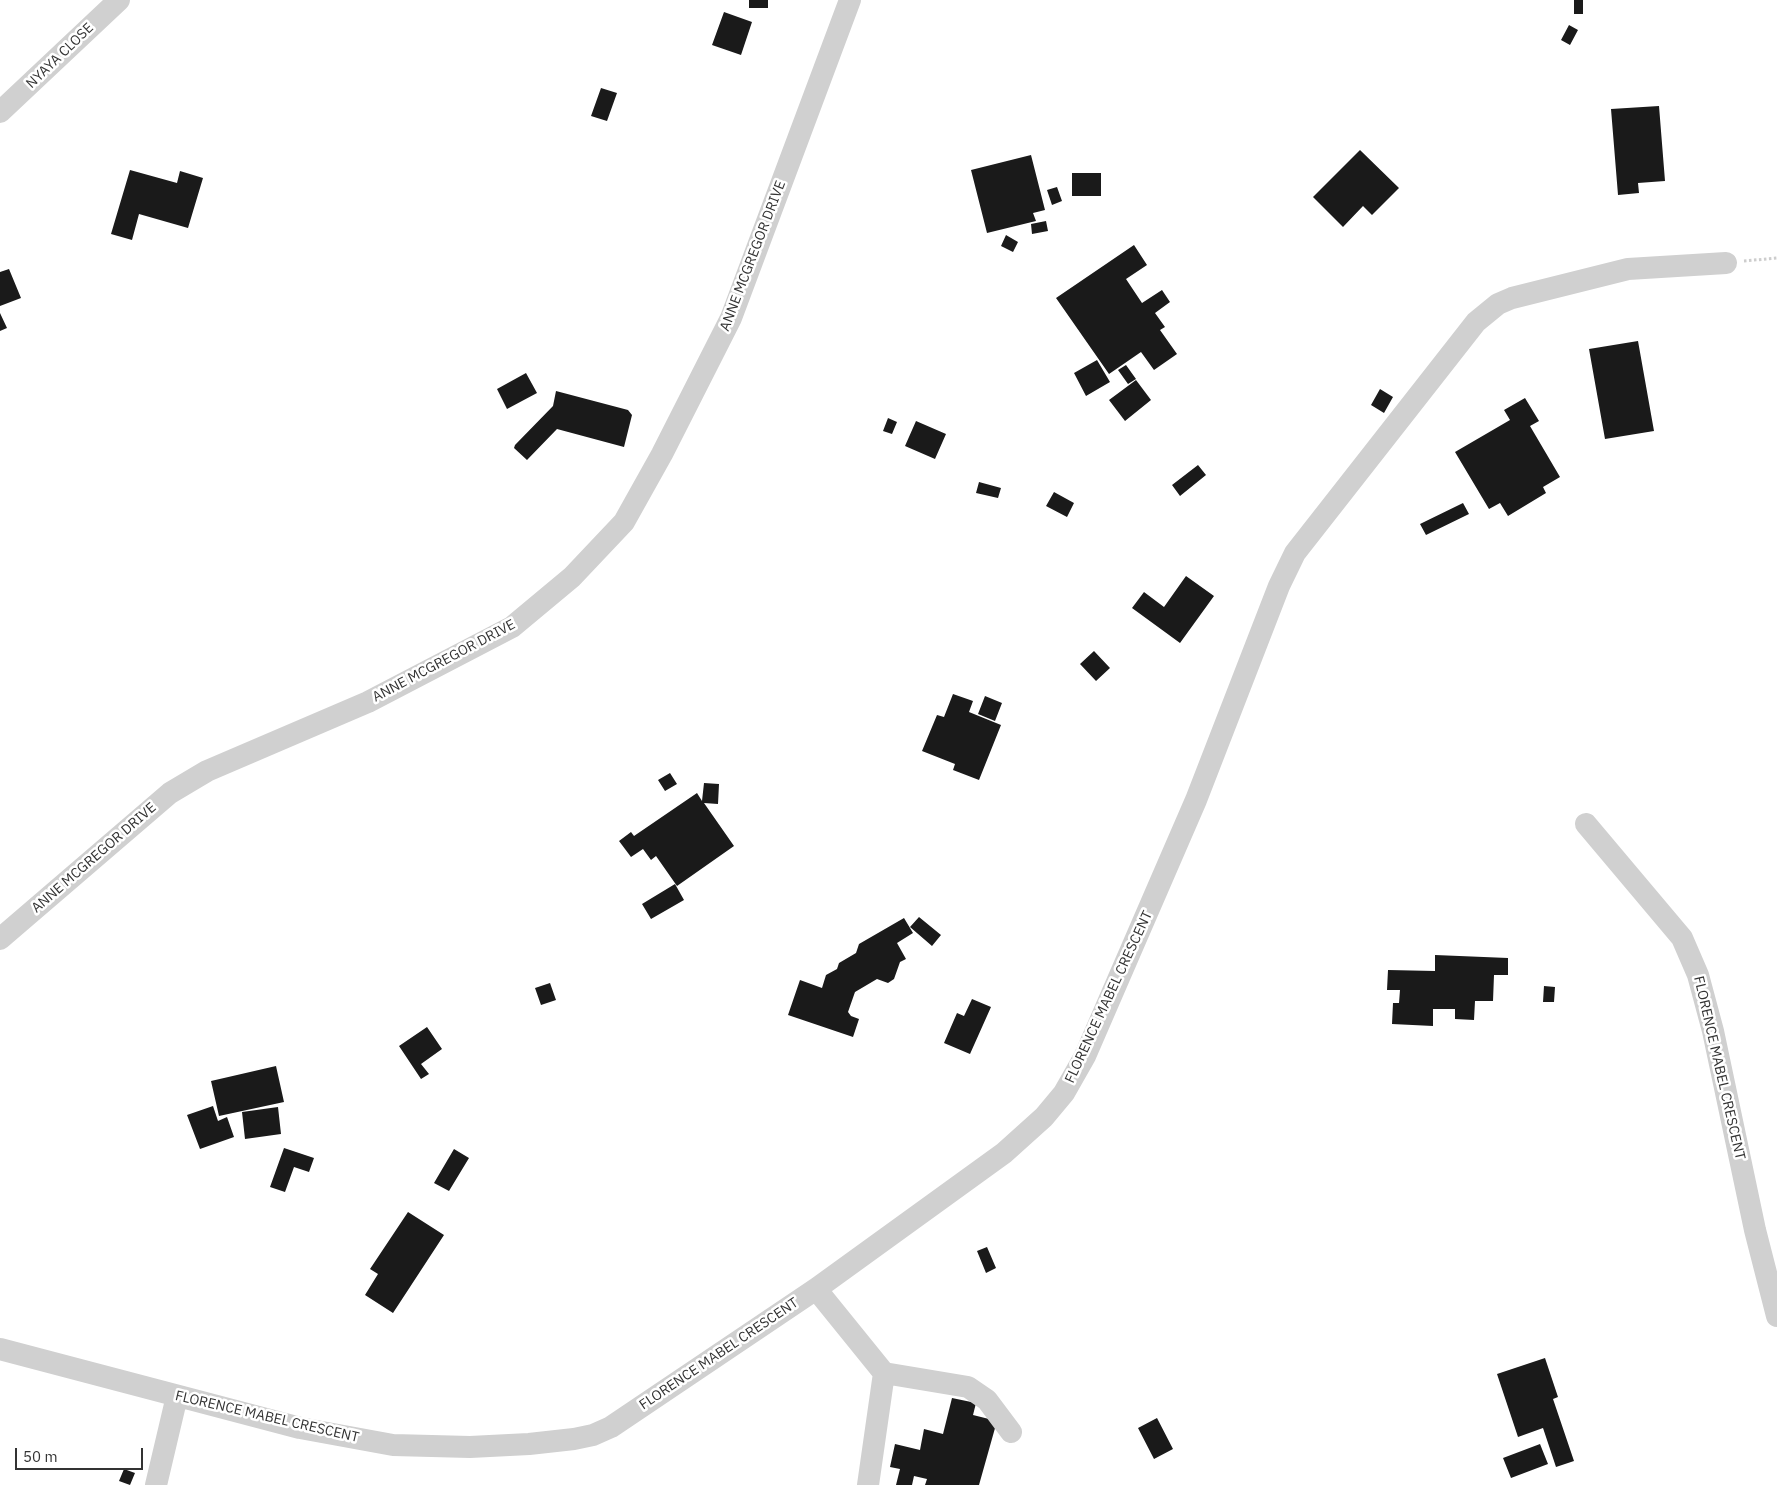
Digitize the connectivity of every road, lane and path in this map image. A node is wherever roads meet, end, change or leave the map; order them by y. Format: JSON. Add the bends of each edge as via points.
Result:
{"nodes":[{"id":1,"x":119,"y":0,"type":"edge"},
{"id":2,"x":850,"y":0,"type":"edge"},
{"id":3,"x":0,"y":112,"type":"edge"},
{"id":4,"x":1777,"y":258,"type":"edge"},
{"id":5,"x":1726,"y":263,"type":"joint"},
{"id":6,"x":1586,"y":824,"type":"dead end"},
{"id":7,"x":0,"y":939,"type":"edge"},
{"id":8,"x":816,"y":1289,"type":"junction"},
{"id":9,"x":1777,"y":1316,"type":"edge"},
{"id":10,"x":0,"y":1349,"type":"edge"},
{"id":11,"x":884,"y":1373,"type":"junction"},
{"id":12,"x":177,"y":1396,"type":"junction"},
{"id":13,"x":1012,"y":1432,"type":"dead end"},
{"id":14,"x":156,"y":1485,"type":"edge"},
{"id":15,"x":868,"y":1485,"type":"edge"}],
"edges":[{"from":1,"to":3,"type":"street","name":"NYAYA CLOSE"},
{"from":2,"to":7,"type":"street","name":"ANNE MCGREGOR DRIVE","via":[[731,318],[624,522],[572,577],[512,627],[368,702],[207,770],[170,793]]},
{"from":4,"to":5,"type":"path"},
{"from":5,"to":8,"type":"street","name":"FLORENCE MABEL CRESCENT","via":[[1628,269],[1512,298],[1485,313],[1295,553],[1278,586],[1196,800],[1085,1056],[1064,1093],[1044,1117],[1004,1153]]},
{"from":6,"to":9,"type":"street","name":"FLORENCE MABEL CRESCENT","via":[[1682,938],[1698,975]]},
{"from":8,"to":11,"type":"street"},
{"from":8,"to":12,"type":"street","name":"FLORENCE MABEL CRESCENT","via":[[611,1427],[574,1439],[470,1447],[392,1445],[300,1428]]},
{"from":10,"to":12,"type":"street","name":"FLORENCE MABEL CRESCENT"},
{"from":11,"to":13,"type":"street","via":[[968,1387],[987,1400]]},
{"from":11,"to":15,"type":"street"},
{"from":12,"to":14,"type":"street"}]}
